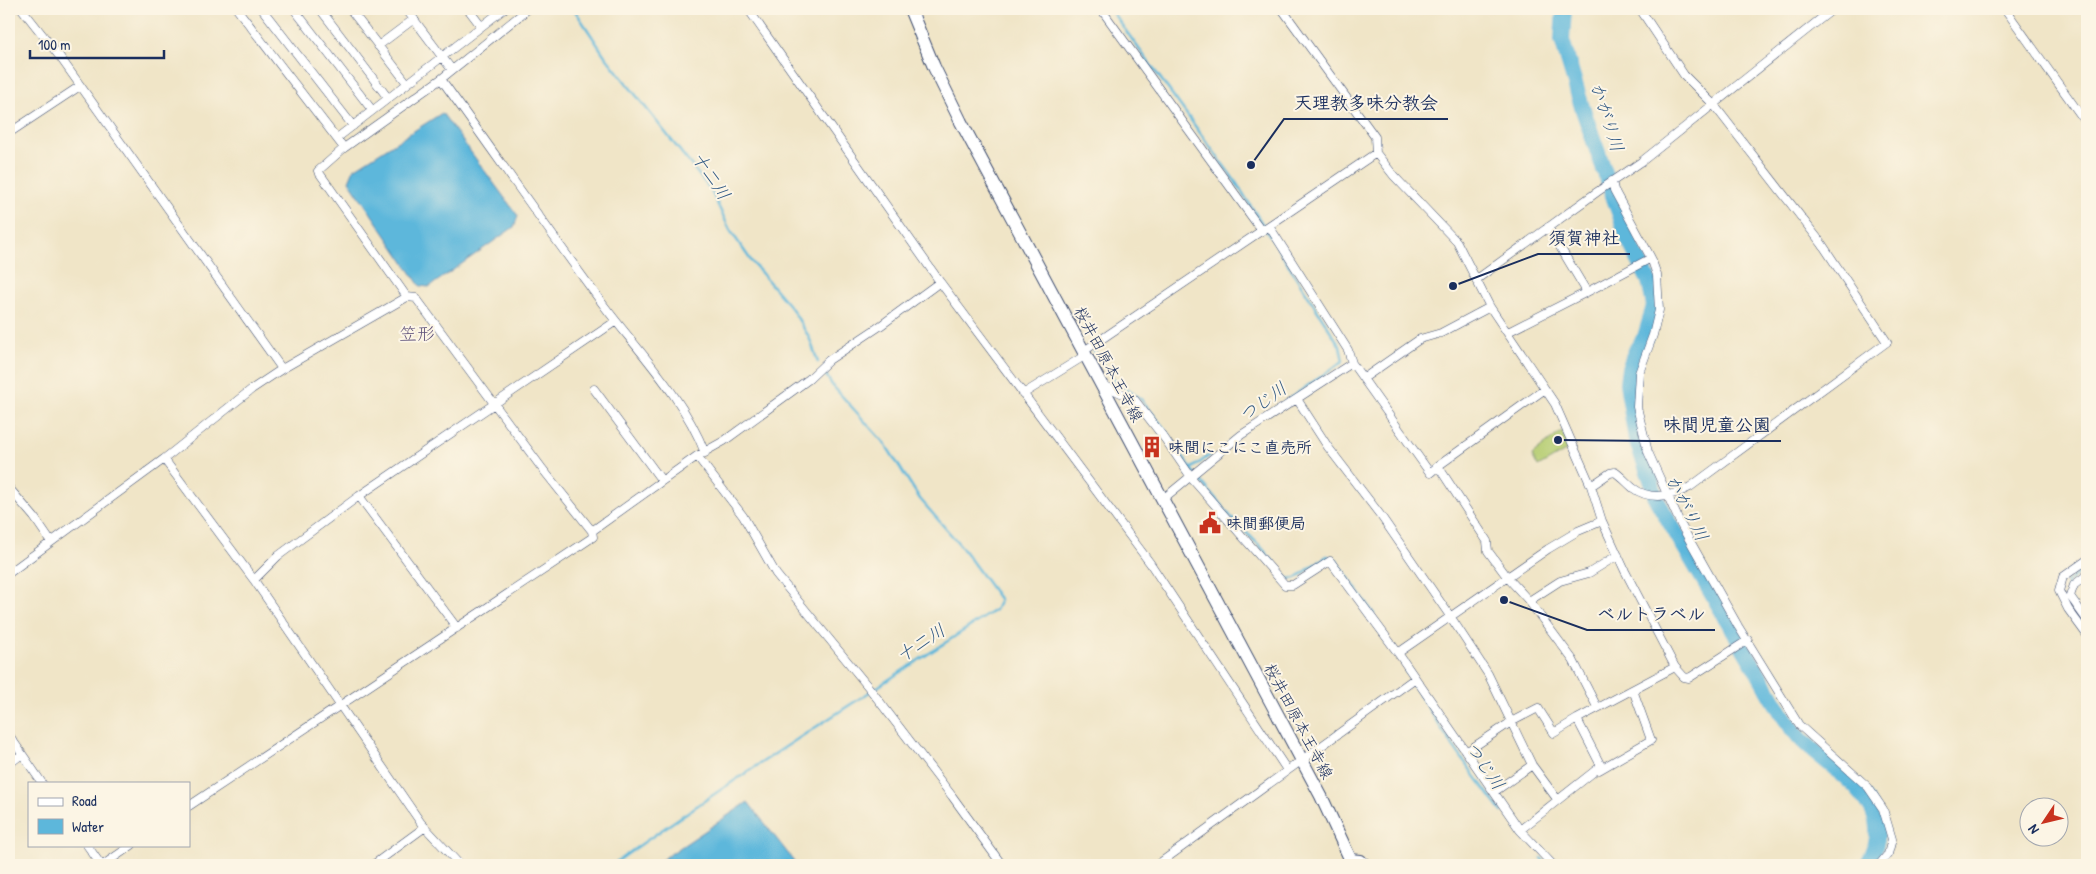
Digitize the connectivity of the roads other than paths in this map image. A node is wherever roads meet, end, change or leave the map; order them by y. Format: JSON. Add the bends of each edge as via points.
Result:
{"nodes":[{"id":1,"x":22,"y":9,"type":"edge"},
{"id":2,"x":237,"y":9,"type":"edge"},
{"id":3,"x":262,"y":9,"type":"edge"},
{"id":4,"x":294,"y":9,"type":"edge"},
{"id":5,"x":320,"y":9,"type":"edge"},
{"id":6,"x":350,"y":9,"type":"edge"},
{"id":7,"x":406,"y":9,"type":"edge"},
{"id":8,"x":468,"y":9,"type":"edge"},
{"id":9,"x":504,"y":9,"type":"edge"},
{"id":10,"x":748,"y":9,"type":"edge"},
{"id":11,"x":910,"y":9,"type":"edge"},
{"id":12,"x":1102,"y":9,"type":"edge"},
{"id":13,"x":1282,"y":9,"type":"edge"},
{"id":14,"x":1640,"y":9,"type":"edge"},
{"id":15,"x":1834,"y":9,"type":"edge"},
{"id":16,"x":2005,"y":9,"type":"edge"},
{"id":17,"x":525,"y":10,"type":"edge"},
{"id":18,"x":414,"y":19,"type":"junction"},
{"id":19,"x":481,"y":26,"type":"junction"},
{"id":20,"x":378,"y":46,"type":"junction"},
{"id":21,"x":442,"y":56,"type":"junction"},
{"id":22,"x":452,"y":70,"type":"junction"},
{"id":23,"x":441,"y":79,"type":"junction"},
{"id":24,"x":407,"y":83,"type":"junction"},
{"id":25,"x":80,"y":86,"type":"junction"},
{"id":26,"x":388,"y":98,"type":"junction"},
{"id":27,"x":1714,"y":105,"type":"junction"},
{"id":28,"x":372,"y":110,"type":"junction"},
{"id":29,"x":2087,"y":124,"type":"edge"},
{"id":30,"x":353,"y":126,"type":"junction"},
{"id":31,"x":9,"y":133,"type":"edge"},
{"id":32,"x":336,"y":138,"type":"junction"},
{"id":33,"x":344,"y":148,"type":"junction"},
{"id":34,"x":1376,"y":153,"type":"junction"},
{"id":35,"x":1612,"y":181,"type":"junction"},
{"id":36,"x":1269,"y":226,"type":"junction"},
{"id":37,"x":1548,"y":227,"type":"junction"},
{"id":38,"x":1262,"y":231,"type":"junction"},
{"id":39,"x":1651,"y":258,"type":"junction"},
{"id":40,"x":1477,"y":279,"type":"junction"},
{"id":41,"x":940,"y":282,"type":"junction"},
{"id":42,"x":1587,"y":292,"type":"junction"},
{"id":43,"x":406,"y":297,"type":"junction"},
{"id":44,"x":1490,"y":307,"type":"junction"},
{"id":45,"x":616,"y":321,"type":"junction"},
{"id":46,"x":1508,"y":332,"type":"junction"},
{"id":47,"x":1084,"y":353,"type":"junction"},
{"id":48,"x":1352,"y":363,"type":"junction"},
{"id":49,"x":282,"y":369,"type":"junction"},
{"id":50,"x":1364,"y":378,"type":"junction"},
{"id":51,"x":1101,"y":384,"type":"junction"},
{"id":52,"x":594,"y":389,"type":"dead end"},
{"id":53,"x":1546,"y":389,"type":"junction"},
{"id":54,"x":1023,"y":394,"type":"junction"},
{"id":55,"x":1297,"y":399,"type":"junction"},
{"id":56,"x":494,"y":404,"type":"junction"},
{"id":57,"x":701,"y":454,"type":"junction"},
{"id":58,"x":164,"y":459,"type":"junction"},
{"id":59,"x":1438,"y":466,"type":"junction"},
{"id":60,"x":1191,"y":477,"type":"junction"},
{"id":61,"x":662,"y":481,"type":"junction"},
{"id":62,"x":1591,"y":486,"type":"junction"},
{"id":63,"x":9,"y":488,"type":"edge"},
{"id":64,"x":359,"y":496,"type":"junction"},
{"id":65,"x":1668,"y":496,"type":"junction"},
{"id":66,"x":1163,"y":499,"type":"junction"},
{"id":67,"x":1602,"y":521,"type":"junction"},
{"id":68,"x":592,"y":531,"type":"junction"},
{"id":69,"x":51,"y":542,"type":"junction"},
{"id":70,"x":1618,"y":555,"type":"junction"},
{"id":71,"x":2087,"y":560,"type":"edge"},
{"id":72,"x":9,"y":574,"type":"edge"},
{"id":73,"x":2087,"y":575,"type":"edge"},
{"id":74,"x":1508,"y":578,"type":"junction"},
{"id":75,"x":254,"y":580,"type":"junction"},
{"id":76,"x":1529,"y":601,"type":"junction"},
{"id":77,"x":1450,"y":616,"type":"junction"},
{"id":78,"x":2087,"y":620,"type":"edge"},
{"id":79,"x":457,"y":628,"type":"junction"},
{"id":80,"x":2087,"y":635,"type":"edge"},
{"id":81,"x":1748,"y":640,"type":"junction"},
{"id":82,"x":1398,"y":654,"type":"junction"},
{"id":83,"x":1675,"y":667,"type":"junction"},
{"id":84,"x":1414,"y":679,"type":"junction"},
{"id":85,"x":1633,"y":690,"type":"junction"},
{"id":86,"x":341,"y":706,"type":"junction"},
{"id":87,"x":1598,"y":707,"type":"junction"},
{"id":88,"x":1577,"y":719,"type":"junction"},
{"id":89,"x":1511,"y":722,"type":"junction"},
{"id":90,"x":9,"y":736,"type":"edge"},
{"id":91,"x":1466,"y":752,"type":"junction"},
{"id":92,"x":22,"y":754,"type":"junction"},
{"id":93,"x":1301,"y":760,"type":"junction"},
{"id":94,"x":9,"y":764,"type":"edge"},
{"id":95,"x":1532,"y":765,"type":"junction"},
{"id":96,"x":1286,"y":770,"type":"junction"},
{"id":97,"x":1596,"y":772,"type":"junction"},
{"id":98,"x":41,"y":782,"type":"edge"},
{"id":99,"x":1494,"y":792,"type":"junction"},
{"id":100,"x":1557,"y":799,"type":"junction"},
{"id":101,"x":190,"y":805,"type":"edge"},
{"id":102,"x":425,"y":827,"type":"junction"},
{"id":103,"x":1520,"y":830,"type":"junction"},
{"id":104,"x":88,"y":846,"type":"edge"},
{"id":105,"x":130,"y":846,"type":"edge"},
{"id":106,"x":1352,"y":862,"type":"edge"},
{"id":107,"x":102,"y":865,"type":"edge"},
{"id":108,"x":373,"y":865,"type":"edge"},
{"id":109,"x":460,"y":865,"type":"edge"},
{"id":110,"x":1002,"y":865,"type":"edge"},
{"id":111,"x":1157,"y":865,"type":"edge"},
{"id":112,"x":1366,"y":865,"type":"edge"},
{"id":113,"x":1553,"y":865,"type":"edge"},
{"id":114,"x":1879,"y":865,"type":"edge"}],
"edges":[{"from":1,"to":25,"type":"street"},
{"from":2,"to":32,"type":"street"},
{"from":3,"to":30,"type":"street"},
{"from":4,"to":28,"type":"street"},
{"from":5,"to":26,"type":"street"},
{"from":6,"to":20,"type":"street"},
{"from":7,"to":18,"type":"street"},
{"from":8,"to":19,"type":"street"},
{"from":9,"to":19,"type":"street"},
{"from":10,"to":41,"type":"street"},
{"from":11,"to":47,"type":"main road","name":"桜井田原本王寺線","via":[[934,67]]},
{"from":12,"to":38,"type":"street"},
{"from":13,"to":34,"type":"street","via":[[1375,137]]},
{"from":14,"to":27,"type":"street","via":[[1684,76]]},
{"from":15,"to":27,"type":"street"},
{"from":16,"to":29,"type":"street"},
{"from":17,"to":22,"type":"street"},
{"from":18,"to":20,"type":"street"},
{"from":18,"to":21,"type":"street"},
{"from":19,"to":21,"type":"street"},
{"from":20,"to":24,"type":"street"},
{"from":21,"to":22,"type":"street"},
{"from":21,"to":24,"type":"street"},
{"from":22,"to":23,"type":"street"},
{"from":23,"to":33,"type":"street"},
{"from":23,"to":45,"type":"street"},
{"from":24,"to":26,"type":"street"},
{"from":25,"to":31,"type":"street"},
{"from":25,"to":49,"type":"street"},
{"from":26,"to":28,"type":"street"},
{"from":27,"to":35,"type":"street"},
{"from":27,"to":65,"type":"street","via":[[1822,244],[1887,342],[1690,487]]},
{"from":28,"to":30,"type":"street"},
{"from":30,"to":32,"type":"street"},
{"from":32,"to":33,"type":"street"},
{"from":33,"to":43,"type":"street","via":[[318,171]]},
{"from":34,"to":36,"type":"street"},
{"from":34,"to":40,"type":"street","via":[[1457,242]]},
{"from":35,"to":37,"type":"street"},
{"from":35,"to":39,"type":"street"},
{"from":36,"to":38,"type":"street"},
{"from":36,"to":48,"type":"street","via":[[1348,350]]},
{"from":37,"to":40,"type":"street"},
{"from":37,"to":42,"type":"street"},
{"from":38,"to":47,"type":"street"},
{"from":39,"to":42,"type":"street"},
{"from":39,"to":65,"type":"street","via":[[1657,274],[1659,310],[1654,335],[1639,373],[1637,407],[1648,452]]},
{"from":40,"to":44,"type":"street"},
{"from":41,"to":54,"type":"street"},
{"from":41,"to":57,"type":"street","via":[[829,360],[810,379],[724,442]]},
{"from":42,"to":46,"type":"street"},
{"from":43,"to":49,"type":"street"},
{"from":43,"to":56,"type":"street","via":[[416,298]]},
{"from":44,"to":46,"type":"street"},
{"from":44,"to":50,"type":"street","via":[[1441,334],[1420,339]]},
{"from":45,"to":56,"type":"street"},
{"from":45,"to":57,"type":"street","via":[[663,380],[700,440]]},
{"from":46,"to":53,"type":"street"},
{"from":47,"to":51,"type":"main road","name":"桜井田原本王寺線"},
{"from":47,"to":54,"type":"street"},
{"from":48,"to":50,"type":"street"},
{"from":48,"to":55,"type":"street"},
{"from":49,"to":58,"type":"street"},
{"from":50,"to":59,"type":"street","via":[[1430,473]]},
{"from":51,"to":60,"type":"street","via":[[1134,399]]},
{"from":51,"to":66,"type":"main road","name":"桜井田原本王寺線"},
{"from":52,"to":61,"type":"street"},
{"from":53,"to":59,"type":"street"},
{"from":53,"to":62,"type":"street"},
{"from":54,"to":96,"type":"street","via":[[1150,563]]},
{"from":55,"to":60,"type":"street","via":[[1241,435]]},
{"from":55,"to":77,"type":"street"},
{"from":56,"to":64,"type":"street"},
{"from":56,"to":68,"type":"street"},
{"from":57,"to":61,"type":"street"},
{"from":57,"to":110,"type":"street","via":[[743,516],[776,574],[870,689]]},
{"from":58,"to":69,"type":"street"},
{"from":58,"to":75,"type":"street"},
{"from":59,"to":74,"type":"street","via":[[1488,541],[1488,551]]},
{"from":60,"to":66,"type":"street"},
{"from":60,"to":82,"type":"street","via":[[1286,585],[1293,585],[1330,561]]},
{"from":61,"to":68,"type":"street"},
{"from":62,"to":65,"type":"street","via":[[1615,472],[1645,494]]},
{"from":62,"to":67,"type":"street"},
{"from":63,"to":69,"type":"street"},
{"from":64,"to":75,"type":"street","via":[[278,556]]},
{"from":64,"to":79,"type":"street"},
{"from":65,"to":81,"type":"street","via":[[1681,525]]},
{"from":66,"to":93,"type":"main road","name":"桜井田原本王寺線"},
{"from":67,"to":70,"type":"street"},
{"from":67,"to":74,"type":"street","via":[[1548,549]]},
{"from":68,"to":79,"type":"street","via":[[593,537]]},
{"from":69,"to":72,"type":"street"},
{"from":70,"to":76,"type":"street","via":[[1589,573],[1560,581]]},
{"from":70,"to":83,"type":"street"},
{"from":71,"to":80,"type":"street","via":[[2063,577],[2059,591]]},
{"from":73,"to":78,"type":"street","via":[[2074,585],[2070,596]]},
{"from":74,"to":76,"type":"street"},
{"from":74,"to":77,"type":"street"},
{"from":75,"to":86,"type":"street"},
{"from":76,"to":87,"type":"street","via":[[1573,660]]},
{"from":77,"to":82,"type":"street"},
{"from":77,"to":89,"type":"street","via":[[1488,674]]},
{"from":79,"to":86,"type":"street"},
{"from":81,"to":83,"type":"street","via":[[1689,678]]},
{"from":81,"to":114,"type":"street","via":[[1799,725],[1868,787],[1883,809],[1892,840],[1888,854]]},
{"from":82,"to":84,"type":"street"},
{"from":83,"to":85,"type":"street"},
{"from":84,"to":91,"type":"street"},
{"from":84,"to":93,"type":"street"},
{"from":85,"to":87,"type":"street"},
{"from":85,"to":97,"type":"street","via":[[1651,740]]},
{"from":86,"to":101,"type":"street"},
{"from":86,"to":102,"type":"street"},
{"from":87,"to":88,"type":"street"},
{"from":88,"to":89,"type":"street","via":[[1554,733],[1538,708]]},
{"from":88,"to":97,"type":"street","via":[[1601,766]]},
{"from":89,"to":91,"type":"street"},
{"from":89,"to":95,"type":"street"},
{"from":90,"to":92,"type":"street"},
{"from":91,"to":99,"type":"street"},
{"from":92,"to":94,"type":"street"},
{"from":92,"to":98,"type":"street"},
{"from":93,"to":96,"type":"street"},
{"from":93,"to":106,"type":"main road","name":"桜井田原本王寺線"},
{"from":95,"to":99,"type":"street"},
{"from":95,"to":100,"type":"street"},
{"from":96,"to":111,"type":"street"},
{"from":97,"to":100,"type":"street"},
{"from":99,"to":103,"type":"street"},
{"from":100,"to":103,"type":"street"},
{"from":102,"to":108,"type":"street"},
{"from":102,"to":109,"type":"street"},
{"from":103,"to":113,"type":"street"},
{"from":104,"to":107,"type":"street"},
{"from":105,"to":107,"type":"street"},
{"from":106,"to":112,"type":"street","via":[[1361,860]]}]}
